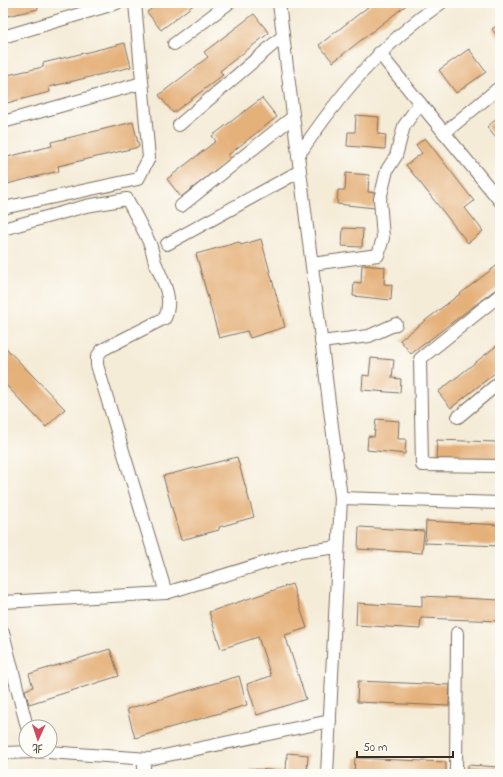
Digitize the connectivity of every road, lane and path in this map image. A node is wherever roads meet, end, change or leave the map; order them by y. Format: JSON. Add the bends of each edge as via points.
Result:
{"nodes":[{"id":1,"x":117,"y":3,"type":"edge"},
{"id":2,"x":135,"y":3,"type":"edge"},
{"id":3,"x":229,"y":3,"type":"edge"},
{"id":4,"x":279,"y":3,"type":"edge"},
{"id":5,"x":441,"y":3,"type":"edge"},
{"id":6,"x":283,"y":36,"type":"junction"},
{"id":7,"x":3,"y":37,"type":"edge"},
{"id":8,"x":174,"y":44,"type":"dead end"},
{"id":9,"x":379,"y":53,"type":"junction"},
{"id":10,"x":142,"y":83,"type":"junction"},
{"id":11,"x":500,"y":87,"type":"edge"},
{"id":12,"x":420,"y":103,"type":"junction"},
{"id":13,"x":293,"y":117,"type":"junction"},
{"id":14,"x":3,"y":122,"type":"edge"},
{"id":15,"x":180,"y":125,"type":"dead end"},
{"id":16,"x":444,"y":133,"type":"junction"},
{"id":17,"x":298,"y":156,"type":"junction"},
{"id":18,"x":300,"y":171,"type":"junction"},
{"id":19,"x":500,"y":201,"type":"edge"},
{"id":20,"x":181,"y":206,"type":"dead end"},
{"id":21,"x":3,"y":208,"type":"edge"},
{"id":22,"x":3,"y":229,"type":"edge"},
{"id":23,"x":168,"y":244,"type":"dead end"},
{"id":24,"x":312,"y":264,"type":"junction"},
{"id":25,"x":500,"y":295,"type":"edge"},
{"id":26,"x":396,"y":324,"type":"dead end"},
{"id":27,"x":321,"y":342,"type":"junction"},
{"id":28,"x":500,"y":382,"type":"edge"},
{"id":29,"x":458,"y":417,"type":"dead end"},
{"id":30,"x":500,"y":466,"type":"edge"},
{"id":31,"x":341,"y":498,"type":"junction"},
{"id":32,"x":500,"y":503,"type":"edge"},
{"id":33,"x":338,"y":547,"type":"junction"},
{"id":34,"x":166,"y":593,"type":"junction"},
{"id":35,"x":3,"y":602,"type":"edge"},
{"id":36,"x":3,"y":633,"type":"edge"},
{"id":37,"x":457,"y":633,"type":"dead end"},
{"id":38,"x":25,"y":719,"type":"edge"},
{"id":39,"x":330,"y":721,"type":"junction"},
{"id":40,"x":3,"y":753,"type":"edge"},
{"id":41,"x":18,"y":753,"type":"edge"},
{"id":42,"x":58,"y":754,"type":"edge"},
{"id":43,"x":144,"y":759,"type":"junction"},
{"id":44,"x":144,"y":774,"type":"edge"},
{"id":45,"x":327,"y":774,"type":"edge"},
{"id":46,"x":456,"y":774,"type":"edge"}],
"edges":[{"from":1,"to":7,"type":"street"},
{"from":2,"to":10,"type":"street"},
{"from":3,"to":8,"type":"street"},
{"from":4,"to":6,"type":"street"},
{"from":5,"to":9,"type":"street","via":[[413,23]]},
{"from":6,"to":13,"type":"street"},
{"from":6,"to":15,"type":"street"},
{"from":9,"to":12,"type":"street"},
{"from":9,"to":17,"type":"street","via":[[328,111]]},
{"from":10,"to":14,"type":"street"},
{"from":10,"to":21,"type":"street","via":[[149,158],[138,179]]},
{"from":11,"to":16,"type":"street"},
{"from":12,"to":16,"type":"street"},
{"from":12,"to":24,"type":"street","via":[[404,126],[396,156],[387,170],[380,199],[383,238],[378,255]]},
{"from":13,"to":17,"type":"street"},
{"from":13,"to":20,"type":"street"},
{"from":16,"to":19,"type":"street"},
{"from":17,"to":18,"type":"street"},
{"from":18,"to":23,"type":"street"},
{"from":18,"to":24,"type":"street"},
{"from":22,"to":34,"type":"street","via":[[86,206],[127,199],[150,245],[164,279],[168,299],[165,318],[102,350],[97,357],[97,365]]},
{"from":24,"to":27,"type":"street"},
{"from":25,"to":30,"type":"street","via":[[420,359],[422,465]]},
{"from":26,"to":27,"type":"street","via":[[369,336]]},
{"from":27,"to":31,"type":"street"},
{"from":28,"to":29,"type":"street"},
{"from":31,"to":32,"type":"street"},
{"from":31,"to":33,"type":"street"},
{"from":33,"to":34,"type":"street","via":[[300,552]]},
{"from":33,"to":39,"type":"street"},
{"from":34,"to":35,"type":"street"},
{"from":36,"to":38,"type":"street"},
{"from":37,"to":46,"type":"street"},
{"from":39,"to":43,"type":"street"},
{"from":39,"to":45,"type":"street"},
{"from":40,"to":41,"type":"street"},
{"from":42,"to":43,"type":"street"},
{"from":43,"to":44,"type":"street"}]}
